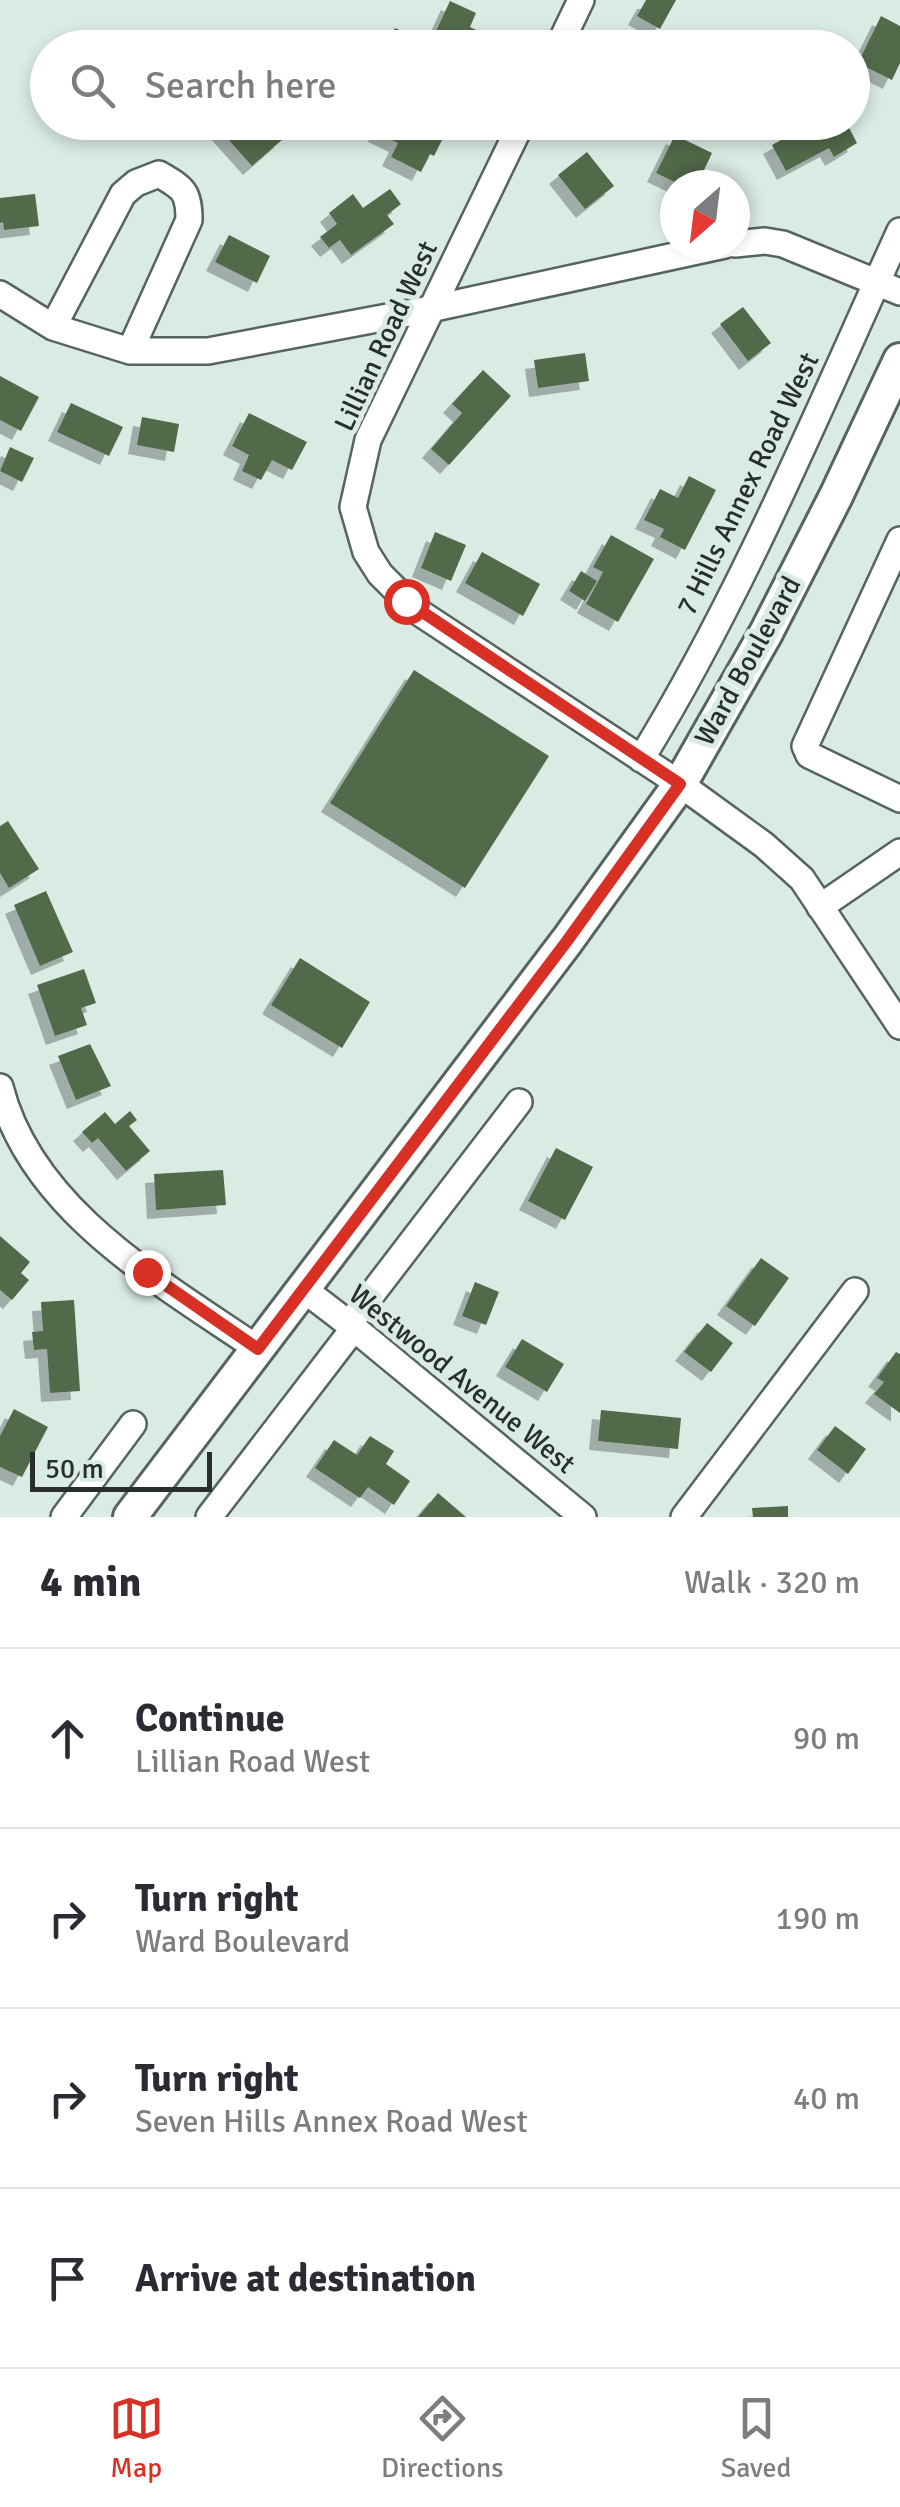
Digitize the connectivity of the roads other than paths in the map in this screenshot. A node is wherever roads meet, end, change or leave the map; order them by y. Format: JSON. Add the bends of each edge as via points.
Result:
{"nodes":[{"id":1,"x":582,"y":0,"type":"edge"},
{"id":2,"x":567,"y":30,"type":"edge"},
{"id":3,"x":513,"y":140,"type":"edge"},
{"id":4,"x":900,"y":231,"type":"edge"},
{"id":5,"x":750,"y":242,"type":"edge"},
{"id":6,"x":660,"y":259,"type":"edge"},
{"id":7,"x":888,"y":286,"type":"edge"},
{"id":8,"x":0,"y":294,"type":"edge"},
{"id":9,"x":430,"y":309,"type":"junction"},
{"id":10,"x":52,"y":327,"type":"junction"},
{"id":11,"x":130,"y":350,"type":"junction"},
{"id":12,"x":900,"y":360,"type":"edge"},
{"id":13,"x":900,"y":540,"type":"edge"},
{"id":14,"x":640,"y":758,"type":"junction"},
{"id":15,"x":680,"y":784,"type":"junction"},
{"id":16,"x":900,"y":800,"type":"edge"},
{"id":17,"x":900,"y":852,"type":"edge"},
{"id":18,"x":820,"y":906,"type":"junction"},
{"id":19,"x":900,"y":1026,"type":"edge"},
{"id":20,"x":0,"y":1087,"type":"edge"},
{"id":21,"x":520,"y":1102,"type":"dead end"},
{"id":22,"x":302,"y":1288,"type":"junction"},
{"id":23,"x":855,"y":1291,"type":"dead end"},
{"id":24,"x":352,"y":1326,"type":"junction"},
{"id":25,"x":258,"y":1349,"type":"junction"},
{"id":26,"x":133,"y":1424,"type":"dead end"},
{"id":27,"x":64,"y":1517,"type":"edge"},
{"id":28,"x":130,"y":1517,"type":"edge"},
{"id":29,"x":209,"y":1517,"type":"edge"},
{"id":30,"x":583,"y":1517,"type":"edge"},
{"id":31,"x":684,"y":1517,"type":"edge"}],
"edges":[{"from":1,"to":2,"type":"street"},
{"from":3,"to":9,"type":"street","name":"Lillian Road West"},
{"from":4,"to":7,"type":"street","name":"7 Hills Annex Road West"},
{"from":5,"to":7,"type":"street","via":[[783,244]]},
{"from":6,"to":9,"type":"street"},
{"from":7,"to":14,"type":"street","name":"7 Hills Annex Road West","via":[[672,708]]},
{"from":8,"to":10,"type":"street"},
{"from":9,"to":11,"type":"street","via":[[208,352]]},
{"from":9,"to":14,"type":"street","name":"Lillian Road West","via":[[368,440],[353,506],[366,552],[417,611]]},
{"from":10,"to":11,"type":"street"},
{"from":10,"to":11,"type":"street","via":[[124,194],[159,174],[183,188],[189,220]]},
{"from":12,"to":15,"type":"main road","name":"Ward Boulevard","via":[[774,616]]},
{"from":13,"to":16,"type":"street","via":[[805,746],[809,755]]},
{"from":14,"to":15,"type":"street","name":"Lillian Road West"},
{"from":15,"to":18,"type":"street","name":"Lillian Road West","via":[[764,845]]},
{"from":15,"to":22,"type":"main road","name":"Ward Boulevard"},
{"from":17,"to":18,"type":"street"},
{"from":18,"to":19,"type":"street","name":"Lillian Road West"},
{"from":20,"to":25,"type":"street","via":[[21,1139],[72,1210]]},
{"from":21,"to":24,"type":"street"},
{"from":22,"to":24,"type":"street","name":"Westwood Avenue West"},
{"from":22,"to":25,"type":"main road","name":"Ward Boulevard"},
{"from":23,"to":31,"type":"street"},
{"from":24,"to":29,"type":"street"},
{"from":24,"to":30,"type":"street","name":"Westwood Avenue West"},
{"from":25,"to":28,"type":"main road","name":"Ward Boulevard"},
{"from":26,"to":27,"type":"street"}]}
